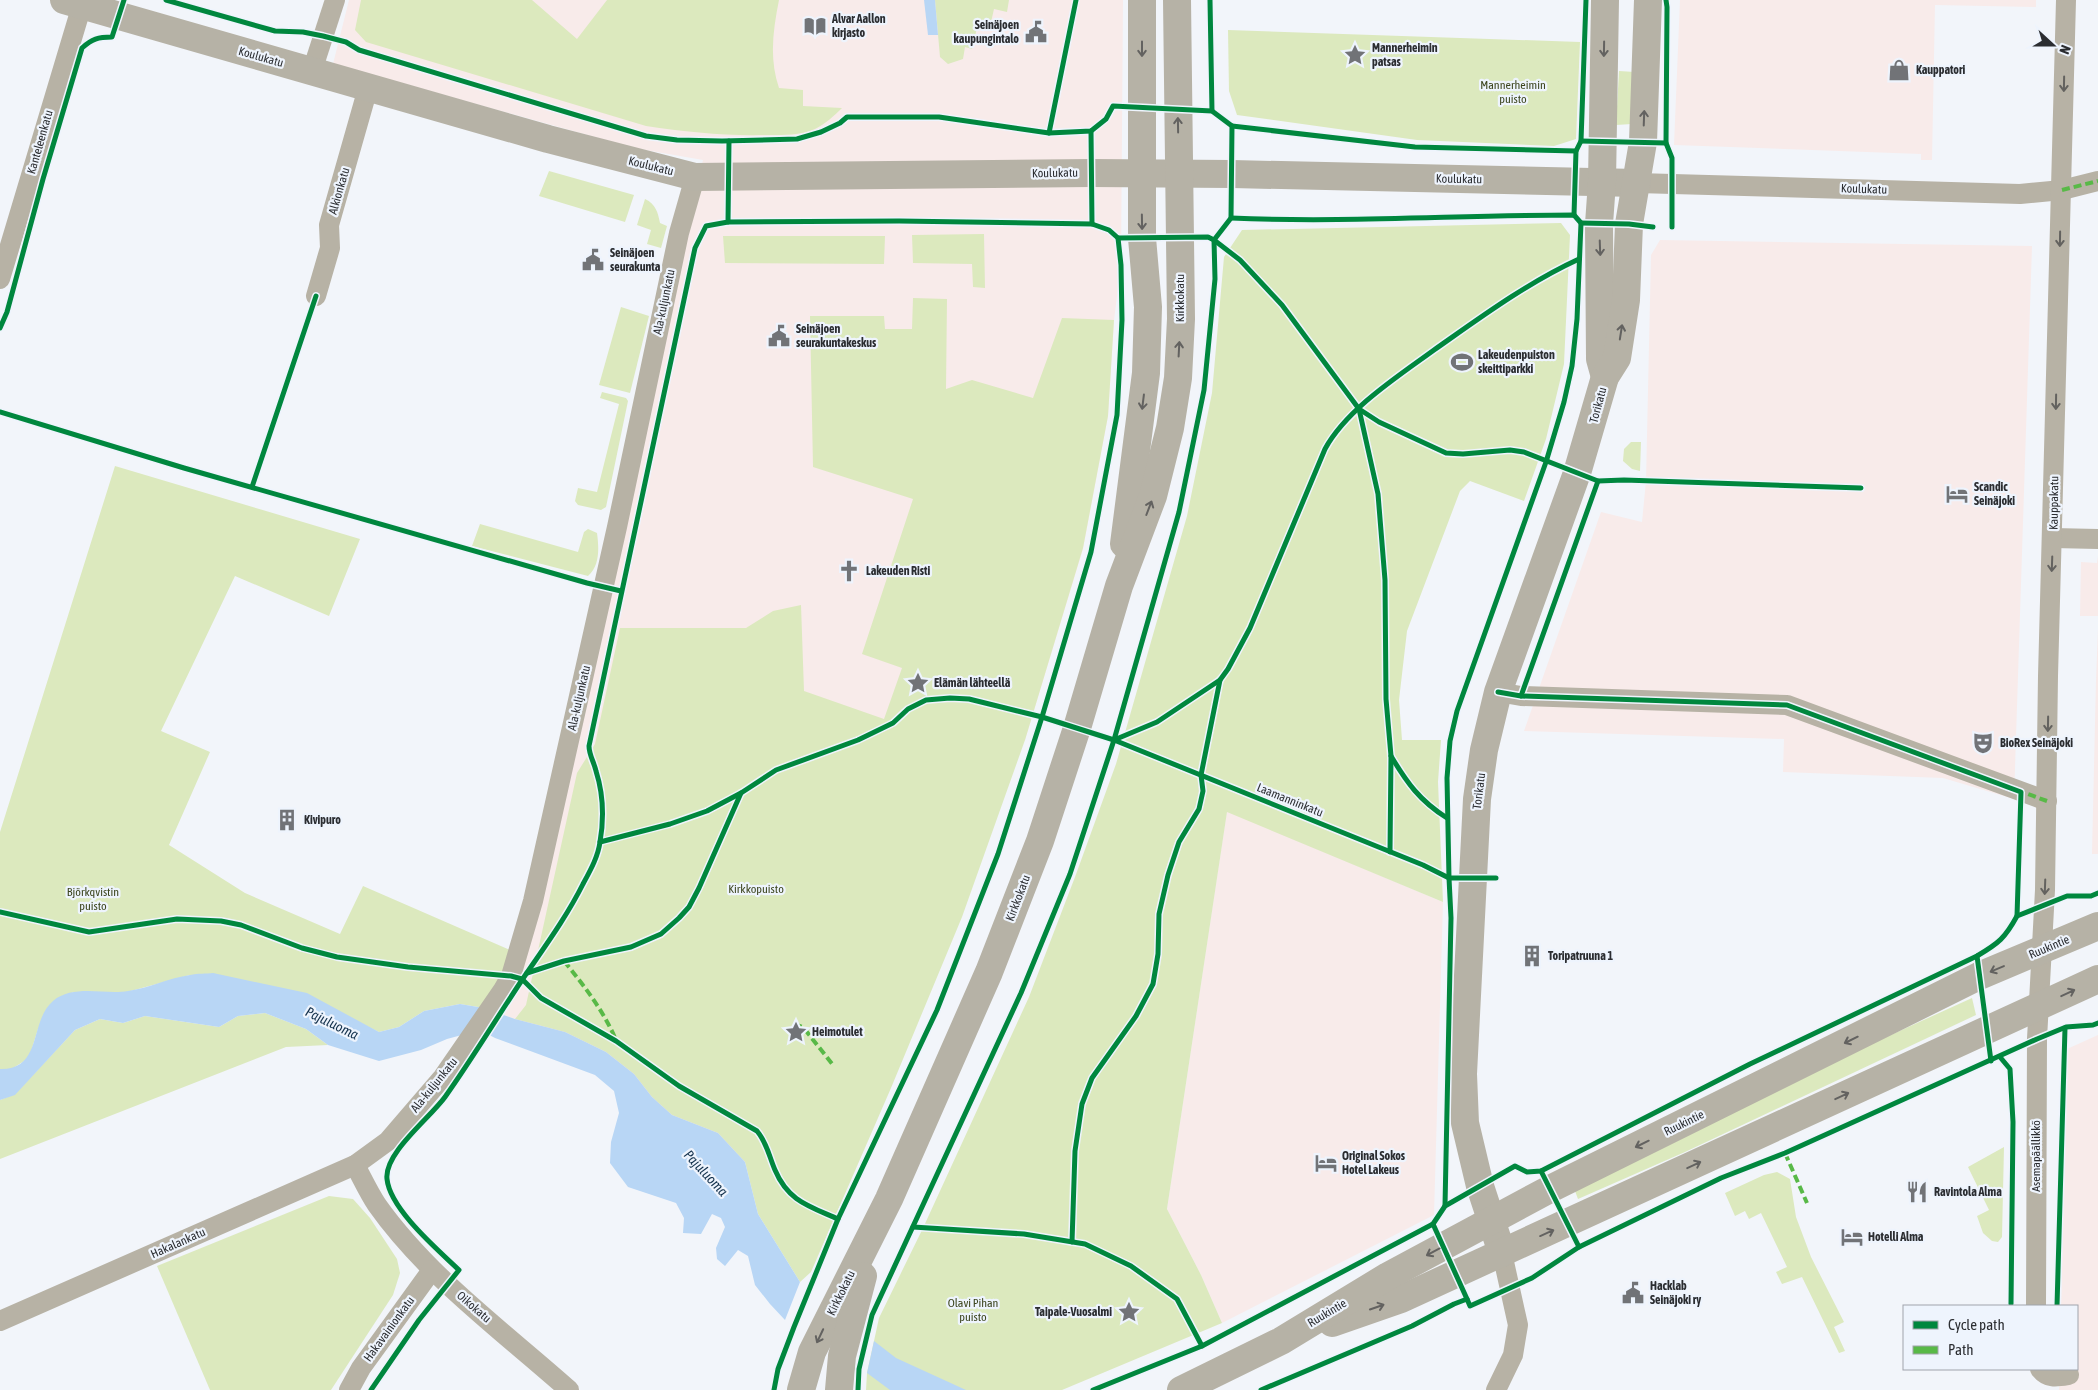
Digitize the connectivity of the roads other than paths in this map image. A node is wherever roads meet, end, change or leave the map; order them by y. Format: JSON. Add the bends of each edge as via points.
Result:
{"nodes":[{"id":1,"x":335,"y":0,"type":"edge"},
{"id":2,"x":1142,"y":0,"type":"edge"},
{"id":3,"x":1178,"y":0,"type":"edge"},
{"id":4,"x":1605,"y":0,"type":"edge"},
{"id":5,"x":1648,"y":0,"type":"edge"},
{"id":6,"x":2066,"y":0,"type":"edge"},
{"id":7,"x":73,"y":3,"type":"edge"},
{"id":8,"x":312,"y":71,"type":"junction"},
{"id":9,"x":368,"y":88,"type":"junction"},
{"id":10,"x":1142,"y":173,"type":"junction"},
{"id":11,"x":1179,"y":174,"type":"junction"},
{"id":12,"x":695,"y":177,"type":"junction"},
{"id":13,"x":2098,"y":181,"type":"edge"},
{"id":14,"x":1602,"y":182,"type":"junction"},
{"id":15,"x":1637,"y":183,"type":"junction"},
{"id":16,"x":2062,"y":190,"type":"junction"},
{"id":17,"x":0,"y":279,"type":"edge"},
{"id":18,"x":316,"y":296,"type":"dead end"},
{"id":19,"x":1605,"y":377,"type":"junction"},
{"id":20,"x":2053,"y":538,"type":"junction"},
{"id":21,"x":2098,"y":539,"type":"edge"},
{"id":22,"x":1118,"y":586,"type":"junction"},
{"id":23,"x":1498,"y":692,"type":"junction"},
{"id":24,"x":2047,"y":801,"type":"junction"},
{"id":25,"x":2098,"y":926,"type":"edge"},
{"id":26,"x":2042,"y":950,"type":"junction"},
{"id":27,"x":2098,"y":979,"type":"edge"},
{"id":28,"x":2038,"y":1006,"type":"junction"},
{"id":29,"x":355,"y":1165,"type":"junction"},
{"id":30,"x":889,"y":1199,"type":"junction"},
{"id":31,"x":1492,"y":1220,"type":"junction"},
{"id":32,"x":1502,"y":1253,"type":"junction"},
{"id":33,"x":432,"y":1270,"type":"junction"},
{"id":34,"x":2036,"y":1305,"type":"edge"},
{"id":35,"x":0,"y":1321,"type":"edge"},
{"id":36,"x":1281,"y":1341,"type":"junction"},
{"id":37,"x":2041,"y":1370,"type":"edge"},
{"id":38,"x":2069,"y":1375,"type":"dead end"},
{"id":39,"x":349,"y":1390,"type":"edge"},
{"id":40,"x":569,"y":1390,"type":"edge"},
{"id":41,"x":801,"y":1390,"type":"edge"},
{"id":42,"x":839,"y":1390,"type":"edge"},
{"id":43,"x":1180,"y":1390,"type":"edge"},
{"id":44,"x":1496,"y":1390,"type":"edge"}],
"edges":[{"from":1,"to":8,"type":"street"},
{"from":2,"to":10,"type":"main road","name":"Kirkkokatu","one_way":true},
{"from":11,"to":3,"type":"main road","name":"Kirkkokatu","one_way":true},
{"from":4,"to":14,"type":"main road","name":"Torikatu","one_way":true},
{"from":15,"to":5,"type":"main road","name":"Torikatu","one_way":true,"via":[[1643,142]]},
{"from":6,"to":16,"type":"street","name":"Kauppakatu","one_way":true},
{"from":7,"to":8,"type":"main road","name":"Koulukatu"},
{"from":7,"to":17,"type":"street","name":"Kanteleenkatu"},
{"from":8,"to":9,"type":"main road","name":"Koulukatu"},
{"from":9,"to":12,"type":"main road","name":"Koulukatu"},
{"from":9,"to":18,"type":"street","name":"Alkionkatu","via":[[329,225],[330,248]]},
{"from":10,"to":11,"type":"main road","name":"Koulukatu"},
{"from":10,"to":12,"type":"main road","name":"Koulukatu"},
{"from":10,"to":22,"type":"main road","name":"Kirkkokatu","one_way":true,"via":[[1142,238],[1148,308],[1146,373]]},
{"from":11,"to":14,"type":"main road","name":"Koulukatu"},
{"from":22,"to":11,"type":"main road","name":"Kirkkokatu","one_way":true,"via":[[1153,496],[1170,428],[1178,378]]},
{"from":12,"to":29,"type":"street","name":"Ala-kuljunkatu","via":[[679,233],[533,901],[511,976],[443,1077],[388,1141]]},
{"from":13,"to":16,"type":"street","name":"Koulukatu"},
{"from":14,"to":15,"type":"main road","name":"Koulukatu"},
{"from":14,"to":19,"type":"main road","name":"Torikatu","one_way":true,"via":[[1599,224],[1600,358]]},
{"from":15,"to":16,"type":"street","name":"Koulukatu","via":[[2020,194]]},
{"from":19,"to":15,"type":"main road","name":"Torikatu","one_way":true,"via":[[1617,358],[1626,300],[1629,224]]},
{"from":16,"to":20,"type":"street","name":"Kauppakatu","one_way":true},
{"from":19,"to":23,"type":"main road","name":"Torikatu","via":[[1577,473]]},
{"from":20,"to":21,"type":"street"},
{"from":20,"to":24,"type":"street","name":"Kauppakatu","one_way":true},
{"from":22,"to":30,"type":"main road","name":"Kirkkokatu","via":[[1040,841],[988,972]]},
{"from":23,"to":24,"type":"street","via":[[1522,696],[1787,705]]},
{"from":23,"to":31,"type":"main road","name":"Torikatu","via":[[1484,750],[1477,799],[1463,1074],[1464,1123]]},
{"from":24,"to":26,"type":"street","name":"Kauppakatu","one_way":true},
{"from":25,"to":26,"type":"main road","name":"Ruukintie"},
{"from":26,"to":28,"type":"street","name":"Kauppakatu"},
{"from":26,"to":31,"type":"main road","name":"Ruukintie","one_way":true,"via":[[1979,976]]},
{"from":28,"to":27,"type":"main road","name":"Ruukintie","one_way":true},
{"from":32,"to":28,"type":"main road","name":"Ruukintie","one_way":true},
{"from":28,"to":34,"type":"street","name":"Asemapäällikkö"},
{"from":29,"to":33,"type":"street","name":"Oikokatu","via":[[376,1204]]},
{"from":29,"to":35,"type":"street","name":"Hakalankatu"},
{"from":30,"to":41,"type":"main road","name":"Kirkkokatu","one_way":true,"via":[[812,1352]]},
{"from":30,"to":42,"type":"main road","name":"Kirkkokatu","via":[[856,1299],[842,1356]]},
{"from":31,"to":32,"type":"main road","name":"Torikatu"},
{"from":31,"to":36,"type":"main road","name":"Ruukintie","one_way":true,"via":[[1388,1276]]},
{"from":36,"to":32,"type":"main road","name":"Ruukintie","one_way":true,"via":[[1401,1299]]},
{"from":32,"to":44,"type":"street","via":[[1518,1325],[1513,1355]]},
{"from":33,"to":39,"type":"street","name":"Hakavainionkatu","via":[[361,1368]]},
{"from":33,"to":40,"type":"street","name":"Oikokatu"},
{"from":36,"to":43,"type":"main road","name":"Ruukintie"},
{"from":37,"to":38,"type":"street","via":[[2054,1378]]}]}
